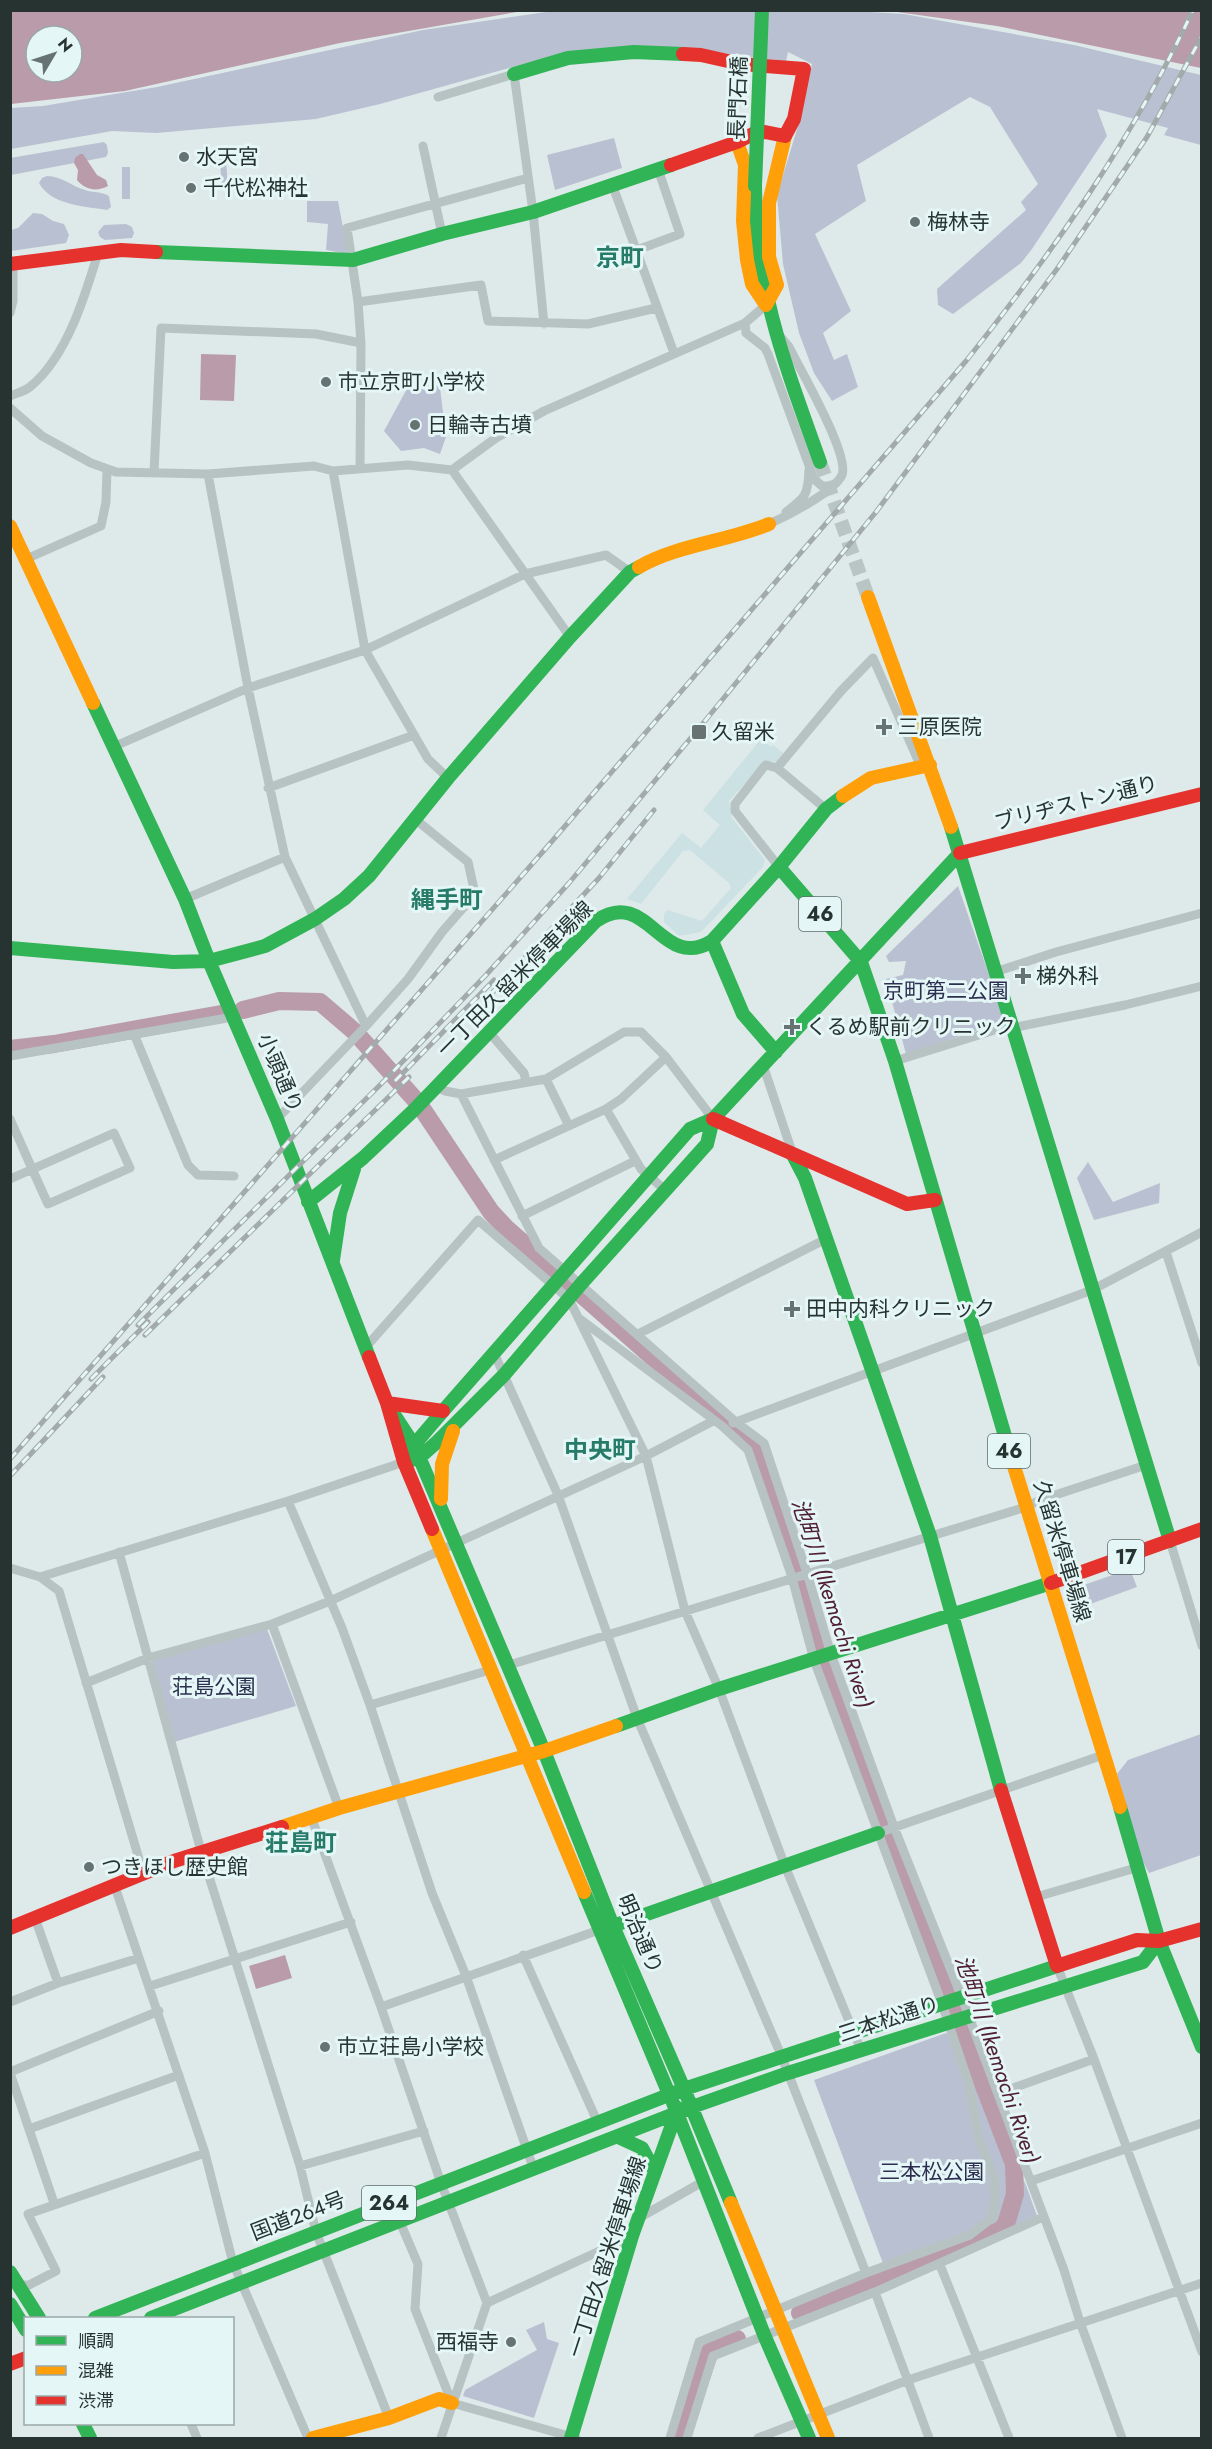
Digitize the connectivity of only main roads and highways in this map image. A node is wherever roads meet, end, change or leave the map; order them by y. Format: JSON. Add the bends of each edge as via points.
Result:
{"nodes":[{"id":1,"x":762,"y":10,"type":"edge"},
{"id":2,"x":514,"y":74,"type":"road end"},
{"id":3,"x":785,"y":136,"type":"junction"},
{"id":4,"x":737,"y":142,"type":"junction"},
{"id":5,"x":12,"y":264,"type":"edge"},
{"id":6,"x":766,"y":305,"type":"junction"},
{"id":7,"x":815,"y":462,"type":"tunnel mouth"},
{"id":8,"x":769,"y":524,"type":"road end"},
{"id":9,"x":10,"y":526,"type":"edge"},
{"id":10,"x":868,"y":597,"type":"tunnel mouth"},
{"id":11,"x":926,"y":766,"type":"junction"},
{"id":12,"x":1202,"y":794,"type":"edge"},
{"id":13,"x":960,"y":853,"type":"junction"},
{"id":14,"x":779,"y":867,"type":"junction"},
{"id":15,"x":712,"y":941,"type":"junction"},
{"id":16,"x":10,"y":948,"type":"edge"},
{"id":17,"x":209,"y":962,"type":"junction"},
{"id":18,"x":861,"y":962,"type":"junction"},
{"id":19,"x":776,"y":1052,"type":"junction"},
{"id":20,"x":713,"y":1119,"type":"junction"},
{"id":21,"x":793,"y":1155,"type":"junction"},
{"id":22,"x":356,"y":1164,"type":"junction"},
{"id":23,"x":935,"y":1200,"type":"junction"},
{"id":24,"x":308,"y":1202,"type":"junction"},
{"id":25,"x":333,"y":1265,"type":"junction"},
{"id":26,"x":387,"y":1403,"type":"junction"},
{"id":27,"x":443,"y":1411,"type":"junction"},
{"id":28,"x":456,"y":1423,"type":"junction"},
{"id":29,"x":417,"y":1451,"type":"junction"},
{"id":30,"x":404,"y":1462,"type":"junction"},
{"id":31,"x":442,"y":1511,"type":"junction"},
{"id":32,"x":1202,"y":1529,"type":"edge"},
{"id":33,"x":1170,"y":1541,"type":"junction"},
{"id":34,"x":1051,"y":1583,"type":"junction"},
{"id":35,"x":951,"y":1616,"type":"junction"},
{"id":36,"x":544,"y":1751,"type":"junction"},
{"id":37,"x":526,"y":1756,"type":"junction"},
{"id":38,"x":878,"y":1833,"type":"road end"},
{"id":39,"x":613,"y":1926,"type":"junction"},
{"id":40,"x":10,"y":1928,"type":"edge"},
{"id":41,"x":1202,"y":1929,"type":"edge"},
{"id":42,"x":599,"y":1930,"type":"junction"},
{"id":43,"x":1160,"y":1941,"type":"junction"},
{"id":44,"x":1057,"y":1966,"type":"junction"},
{"id":45,"x":1202,"y":2047,"type":"edge"},
{"id":46,"x":684,"y":2088,"type":"junction"},
{"id":47,"x":669,"y":2094,"type":"junction"},
{"id":48,"x":692,"y":2107,"type":"junction"},
{"id":49,"x":677,"y":2114,"type":"junction"},
{"id":50,"x":618,"y":2137,"type":"junction"},
{"id":51,"x":655,"y":2172,"type":"junction"},
{"id":52,"x":10,"y":2272,"type":"edge"},
{"id":53,"x":14,"y":2286,"type":"edge"},
{"id":54,"x":10,"y":2304,"type":"edge"},
{"id":55,"x":37,"y":2317,"type":"edge"},
{"id":56,"x":100,"y":2317,"type":"edge"},
{"id":57,"x":155,"y":2317,"type":"edge"},
{"id":58,"x":24,"y":2327,"type":"edge"},
{"id":59,"x":24,"y":2358,"type":"edge"},
{"id":60,"x":10,"y":2364,"type":"edge"},
{"id":61,"x":452,"y":2403,"type":"road end"},
{"id":62,"x":83,"y":2425,"type":"edge"},
{"id":63,"x":573,"y":2438,"type":"edge"},
{"id":64,"x":90,"y":2439,"type":"edge"},
{"id":65,"x":313,"y":2439,"type":"edge"},
{"id":66,"x":809,"y":2439,"type":"edge"},
{"id":67,"x":828,"y":2439,"type":"edge"}],
"edges":[{"from":1,"to":6,"type":"main road","name":"長門石橋","bridge":true,"via":[[754,214]]},
{"from":2,"to":3,"type":"main road","via":[[568,58],[634,52],[701,55],[741,64],[804,69],[794,119]]},
{"from":3,"to":4,"type":"main road","via":[[749,133]]},
{"from":3,"to":6,"type":"main road","via":[[769,203],[770,257],[777,285]]},
{"from":4,"to":5,"type":"main road","via":[[533,212],[353,260],[121,250]]},
{"from":4,"to":6,"type":"main road","via":[[745,165],[743,221],[747,260],[752,284]]},
{"from":6,"to":7,"type":"main road"},
{"from":8,"to":17,"type":"main road","via":[[653,559],[630,572],[448,778],[369,876],[315,919],[265,946]]},
{"from":9,"to":17,"type":"main road","name":"小頭通り","via":[[185,899]]},
{"from":10,"to":11,"type":"main road"},
{"from":11,"to":13,"type":"main road"},
{"from":11,"to":14,"type":"main road","via":[[871,778],[856,786],[826,809]]},
{"from":12,"to":13,"type":"main road","name":"ブリヂストン通り"},
{"from":13,"to":18,"type":"main road"},
{"from":13,"to":33,"type":"main road"},
{"from":14,"to":15,"type":"main road"},
{"from":14,"to":18,"type":"main road","number":"46"},
{"from":15,"to":19,"type":"main road","via":[[743,1014]]},
{"from":15,"to":22,"type":"main road","name":"一丁田久留米停車場線","via":[[699,949],[681,949],[628,911],[616,910],[592,925]]},
{"from":16,"to":17,"type":"main road"},
{"from":17,"to":24,"type":"main road","name":"小頭通り"},
{"from":18,"to":19,"type":"main road"},
{"from":18,"to":23,"type":"main road","name":"久留米停車場線","number":"46","via":[[895,1060]]},
{"from":19,"to":20,"type":"main road"},
{"from":20,"to":21,"type":"main road"},
{"from":20,"to":27,"type":"main road","via":[[690,1129]]},
{"from":20,"to":28,"type":"main road","via":[[706,1144],[504,1375]]},
{"from":21,"to":23,"type":"main road","via":[[907,1204]]},
{"from":21,"to":35,"type":"main road","via":[[805,1178],[930,1536]]},
{"from":22,"to":24,"type":"main road","name":"一丁田久留米停車場線"},
{"from":22,"to":25,"type":"main road","via":[[338,1218]]},
{"from":23,"to":34,"type":"main road","name":"久留米停車場線","number":"46"},
{"from":24,"to":25,"type":"main road"},
{"from":25,"to":26,"type":"main road"},
{"from":26,"to":27,"type":"main road"},
{"from":26,"to":29,"type":"main road"},
{"from":26,"to":30,"type":"main road"},
{"from":27,"to":29,"type":"main road"},
{"from":28,"to":29,"type":"main road"},
{"from":28,"to":31,"type":"main road","via":[[442,1464]]},
{"from":29,"to":30,"type":"main road"},
{"from":29,"to":31,"type":"main road","name":"明治通り"},
{"from":30,"to":37,"type":"main road","name":"明治通り"},
{"from":31,"to":36,"type":"main road","name":"明治通り"},
{"from":32,"to":33,"type":"main road","number":"17"},
{"from":33,"to":34,"type":"main road","number":"17"},
{"from":34,"to":35,"type":"main road"},
{"from":34,"to":43,"type":"main road","name":"久留米停車場線","number":"46"},
{"from":35,"to":36,"type":"main road","via":[[719,1689]]},
{"from":35,"to":44,"type":"main road"},
{"from":36,"to":37,"type":"main road"},
{"from":36,"to":39,"type":"main road","name":"明治通り"},
{"from":37,"to":40,"type":"main road","via":[[201,1851]]},
{"from":37,"to":42,"type":"main road","name":"明治通り"},
{"from":38,"to":39,"type":"main road"},
{"from":39,"to":42,"type":"main road"},
{"from":39,"to":46,"type":"main road","name":"明治通り"},
{"from":41,"to":43,"type":"main road","name":"三本松通り"},
{"from":42,"to":47,"type":"main road","name":"明治通り"},
{"from":43,"to":44,"type":"main road","name":"三本松通り","via":[[1137,1940]]},
{"from":43,"to":45,"type":"main road","name":"久留米停車場線","number":"46"},
{"from":43,"to":48,"type":"main road","name":"三本松通り","via":[[1143,1962]]},
{"from":44,"to":46,"type":"main road","name":"三本松通り"},
{"from":46,"to":47,"type":"main road","name":"国道264号","number":"264"},
{"from":46,"to":48,"type":"main road","name":"明治通り"},
{"from":46,"to":49,"type":"main road","name":"一丁田久留米停車場線"},
{"from":47,"to":49,"type":"main road","name":"明治通り"},
{"from":47,"to":56,"type":"main road","name":"国道264号","number":"264"},
{"from":48,"to":49,"type":"main road","name":"国道264号","number":"264"},
{"from":48,"to":67,"type":"main road","name":"明治通り"},
{"from":49,"to":50,"type":"main road","name":"国道264号","number":"264"},
{"from":49,"to":51,"type":"main road","name":"一丁田久留米停車場線"},
{"from":49,"to":66,"type":"main road","name":"明治通り"},
{"from":50,"to":51,"type":"main road","via":[[640,2145],[649,2155]]},
{"from":50,"to":57,"type":"main road","name":"国道264号","number":"264"},
{"from":51,"to":63,"type":"main road","name":"一丁田久留米停車場線","via":[[632,2236]]},
{"from":52,"to":53,"type":"main road"},
{"from":53,"to":55,"type":"main road"},
{"from":54,"to":58,"type":"main road"},
{"from":59,"to":60,"type":"main road"},
{"from":61,"to":65,"type":"main road","via":[[438,2399],[389,2418]]},
{"from":62,"to":64,"type":"main road"}]}
